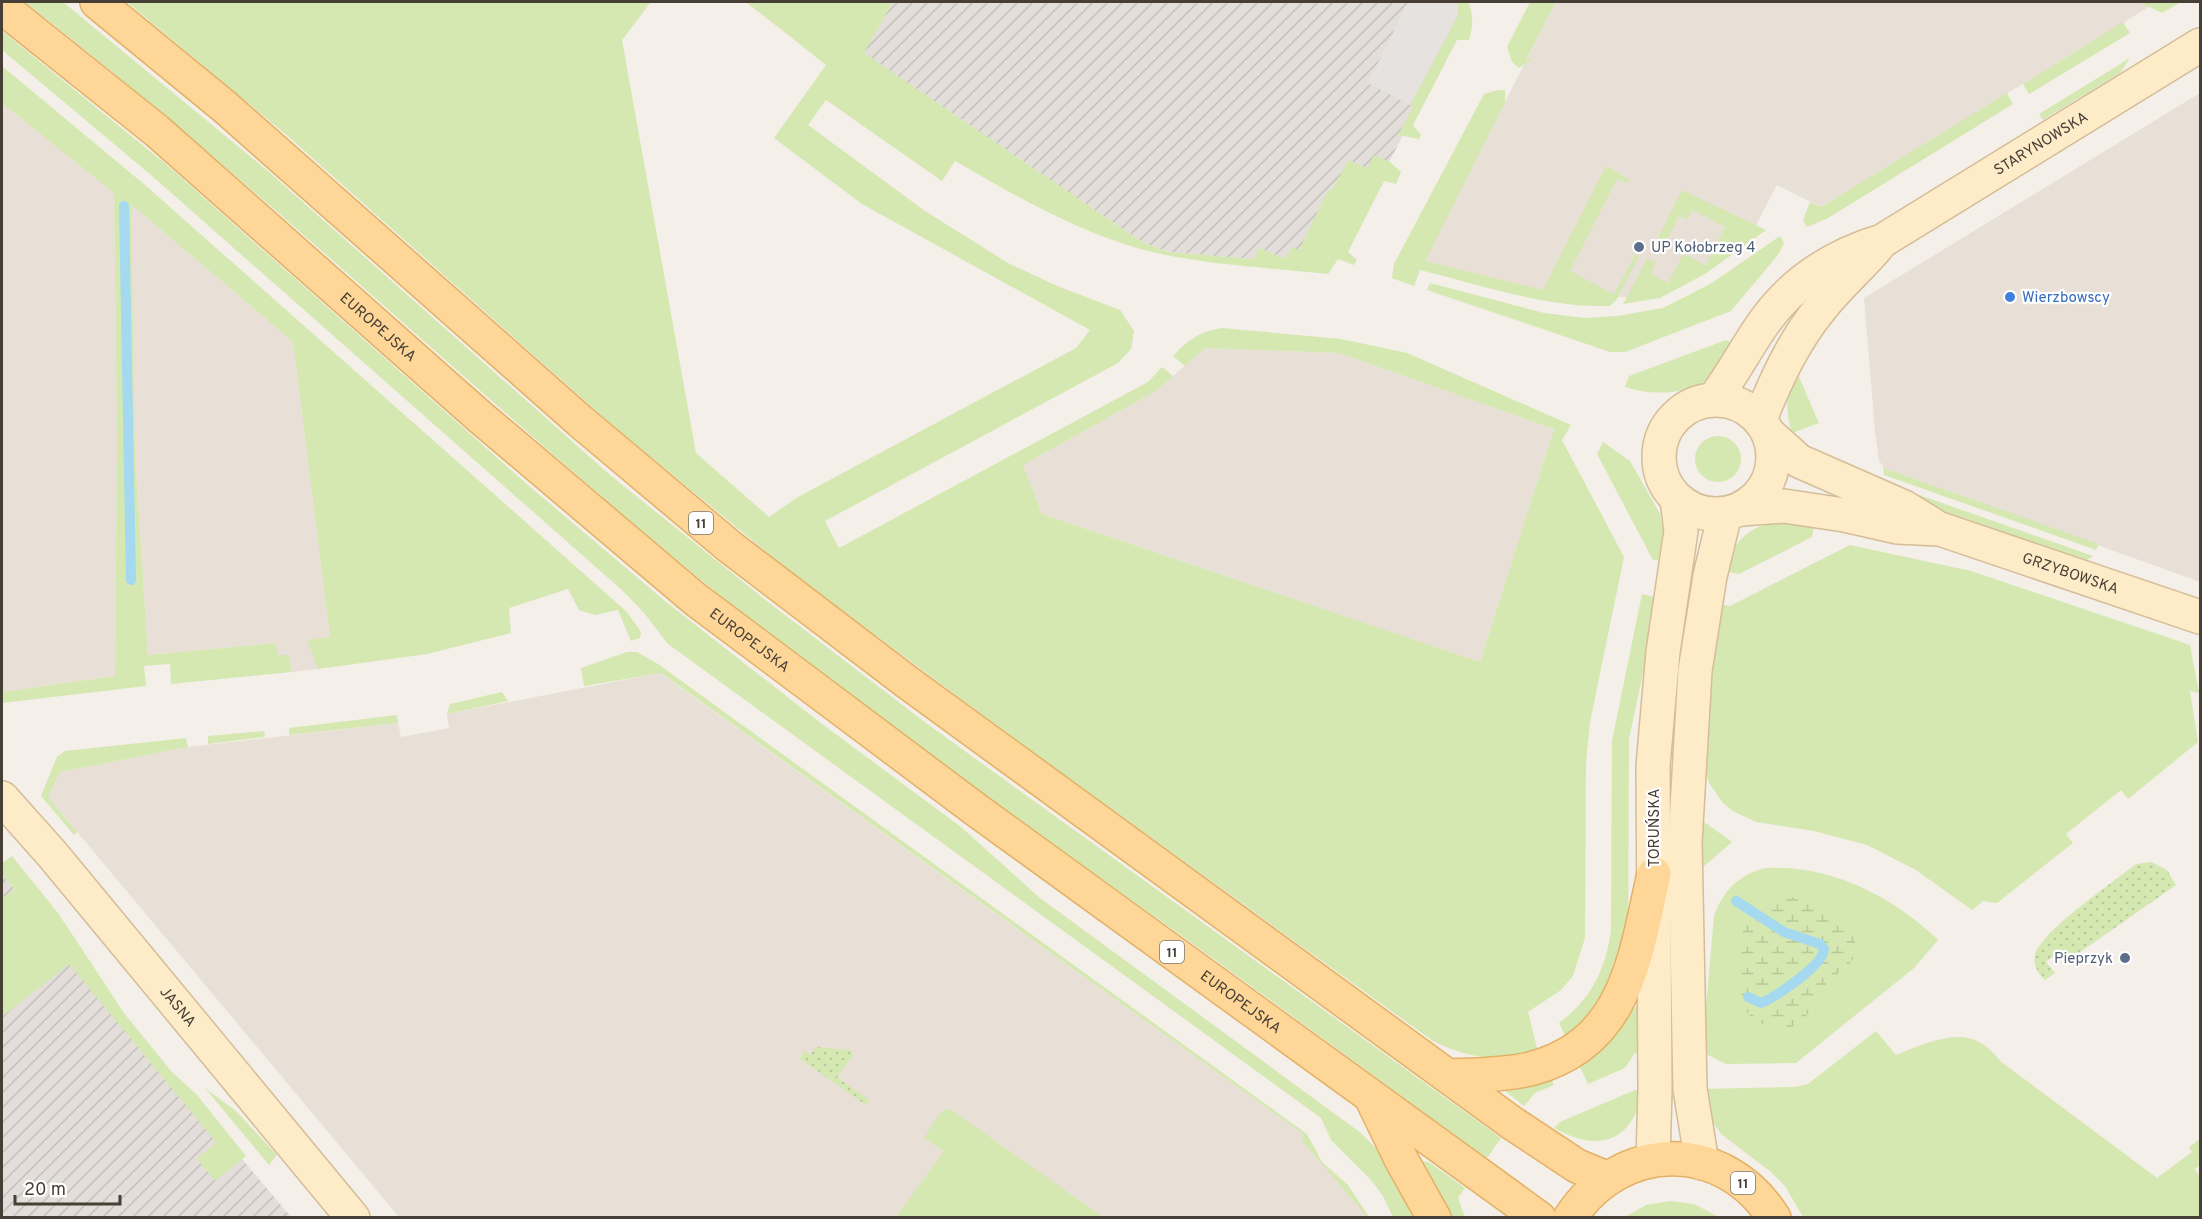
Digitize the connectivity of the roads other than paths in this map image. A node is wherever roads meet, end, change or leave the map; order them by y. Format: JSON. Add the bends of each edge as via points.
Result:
{"nodes":[{"id":1,"x":97,"y":2,"type":"edge"},
{"id":2,"x":2,"y":7,"type":"edge"},
{"id":3,"x":2200,"y":45,"type":"edge"},
{"id":4,"x":1882,"y":241,"type":"junction"},
{"id":5,"x":1714,"y":399,"type":"junction"},
{"id":6,"x":1765,"y":427,"type":"junction"},
{"id":7,"x":1677,"y":499,"type":"junction"},
{"id":8,"x":1733,"y":512,"type":"junction"},
{"id":9,"x":1940,"y":529,"type":"junction"},
{"id":10,"x":2200,"y":617,"type":"edge"},
{"id":11,"x":2,"y":798,"type":"edge"},
{"id":12,"x":1654,"y":874,"type":"junction"},
{"id":13,"x":1449,"y":1076,"type":"junction"},
{"id":14,"x":1370,"y":1095,"type":"junction"},
{"id":15,"x":1653,"y":1160,"type":"junction"},
{"id":16,"x":1702,"y":1163,"type":"junction"},
{"id":17,"x":1606,"y":1178,"type":"junction"},
{"id":18,"x":353,"y":1218,"type":"edge"},
{"id":19,"x":1434,"y":1218,"type":"edge"},
{"id":20,"x":1539,"y":1218,"type":"edge"},
{"id":21,"x":1570,"y":1218,"type":"edge"},
{"id":22,"x":1773,"y":1218,"type":"edge"}],
"edges":[{"from":1,"to":13,"type":"main road","number":"11","via":[[225,107],[580,421],[730,547],[898,676]]},
{"from":2,"to":14,"type":"main road","name":"EUROPEJSKA","number":"11","via":[[158,131],[480,417],[686,592],[930,777]]},
{"from":3,"to":4,"type":"street","name":"STARYNOWSKA"},
{"from":4,"to":5,"type":"street","name":"STARYNOWSKA","via":[[1850,250],[1791,292],[1766,319]]},
{"from":4,"to":6,"type":"street","name":"STARYNOWSKA","via":[[1820,308],[1800,337],[1781,368]]},
{"from":5,"to":6,"type":"street","via":[[1744,407]]},
{"from":5,"to":7,"type":"street","via":[[1681,411],[1663,433],[1660,471]]},
{"from":6,"to":8,"type":"street","via":[[1774,456],[1770,478],[1759,496]]},
{"from":6,"to":9,"type":"street","name":"GRZYBOWSKA","via":[[1799,461],[1904,507]]},
{"from":7,"to":8,"type":"street","via":[[1699,512]]},
{"from":7,"to":12,"type":"street","name":"TORUŃSKA","via":[[1681,531],[1663,652],[1653,766]]},
{"from":8,"to":9,"type":"street","name":"GRZYBOWSKA","via":[[1784,506],[1897,527]]},
{"from":8,"to":16,"type":"street","name":"TORUŃSKA","via":[[1710,576],[1695,671],[1685,842],[1690,1089]]},
{"from":9,"to":10,"type":"street","name":"GRZYBOWSKA"},
{"from":11,"to":18,"type":"street","name":"JASNA"},
{"from":12,"to":13,"type":"main road","via":[[1624,989],[1588,1041],[1565,1056],[1529,1069]]},
{"from":12,"to":15,"type":"street","name":"TORUŃSKA"},
{"from":13,"to":17,"type":"main road","number":"11","via":[[1577,1166]]},
{"from":14,"to":19,"type":"main road"},
{"from":14,"to":20,"type":"main road","name":"EUROPEJSKA","number":"11"},
{"from":15,"to":16,"type":"main road","number":"11"},
{"from":15,"to":17,"type":"main road","number":"11"},
{"from":16,"to":22,"type":"main road","number":"11","via":[[1748,1186]]},
{"from":17,"to":21,"type":"main road","number":"11","via":[[1586,1195]]}]}
